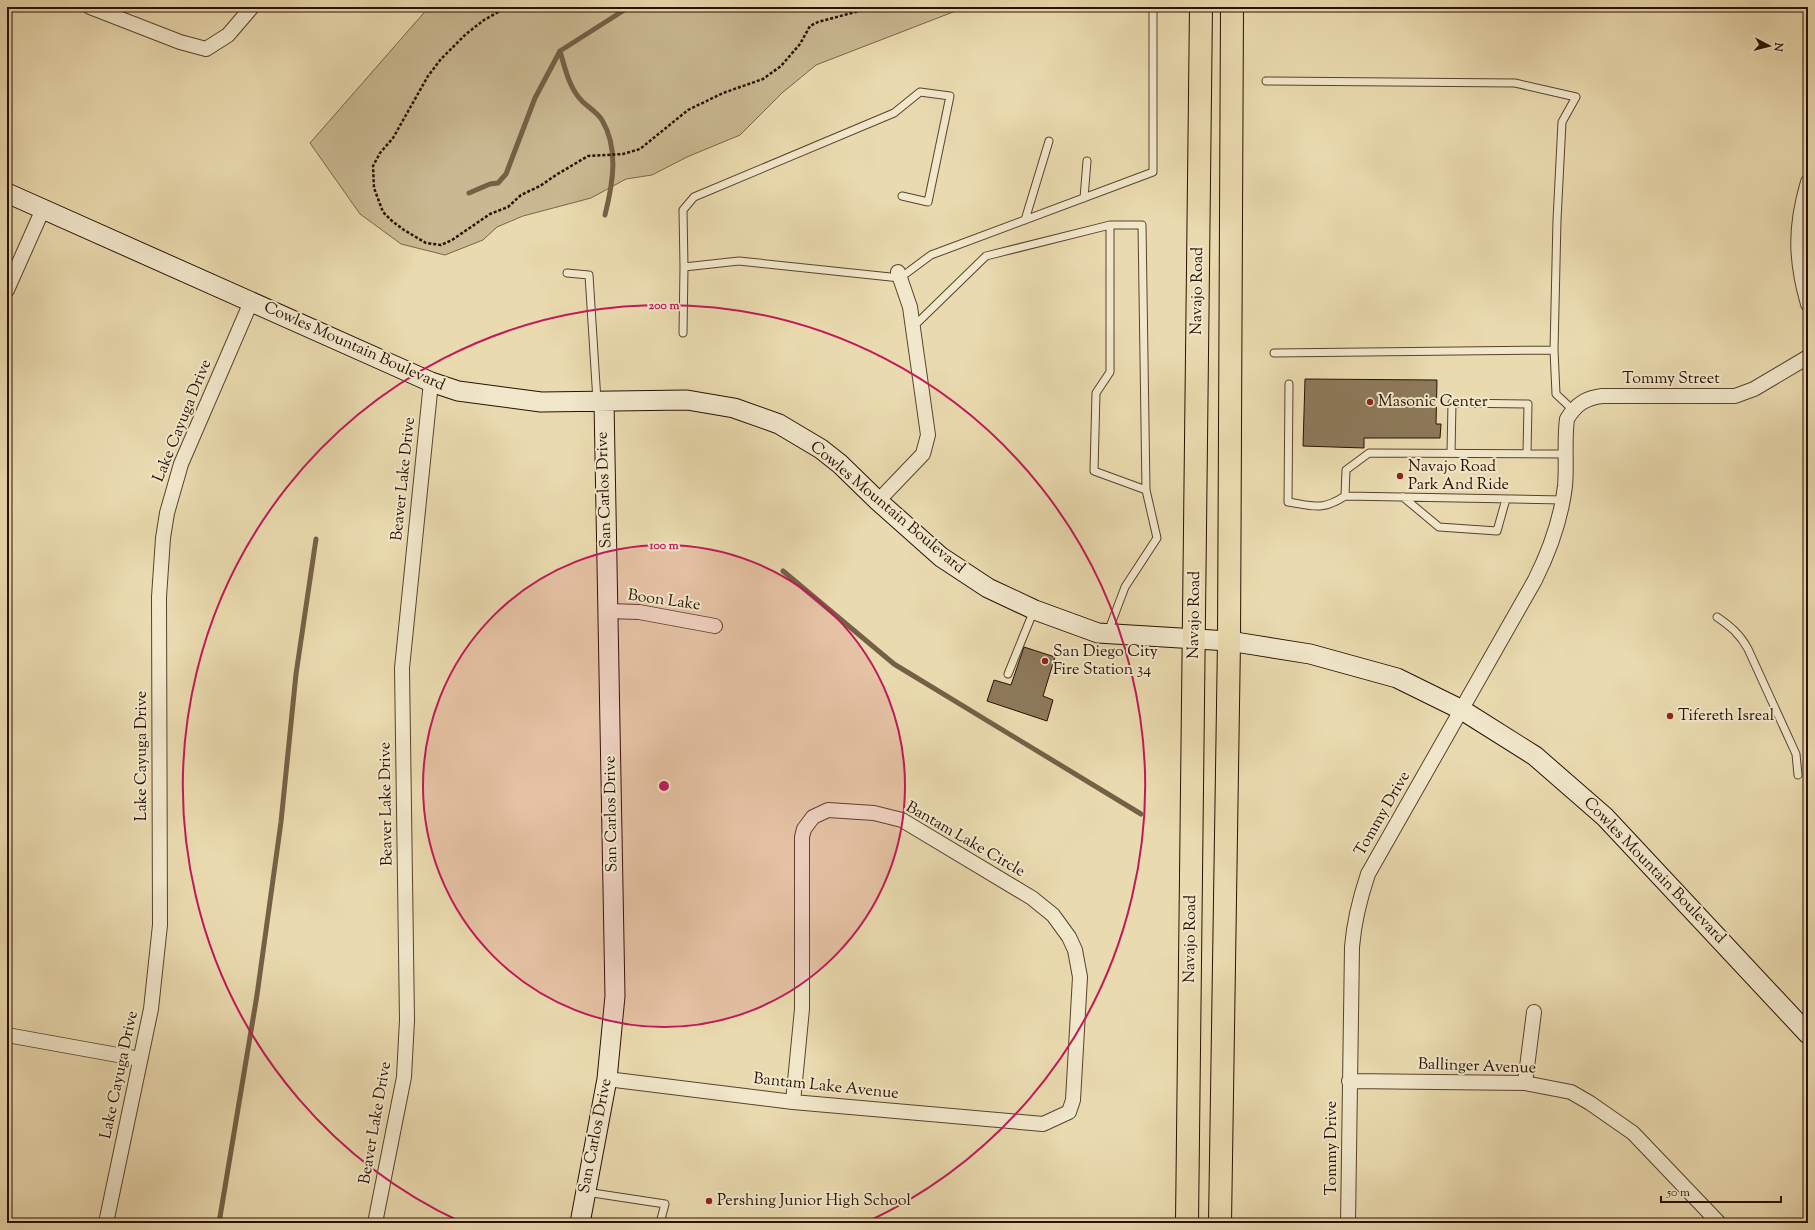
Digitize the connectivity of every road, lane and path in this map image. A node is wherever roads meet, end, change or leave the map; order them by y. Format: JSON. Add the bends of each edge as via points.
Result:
{"nodes":[{"id":1,"x":90,"y":7,"type":"edge"},
{"id":2,"x":252,"y":7,"type":"edge"},
{"id":3,"x":507,"y":7,"type":"edge"},
{"id":4,"x":874,"y":7,"type":"edge"},
{"id":5,"x":1153,"y":7,"type":"edge"},
{"id":6,"x":1201,"y":7,"type":"edge"},
{"id":7,"x":1232,"y":7,"type":"edge"},
{"id":8,"x":1266,"y":81,"type":"dead end"},
{"id":9,"x":1049,"y":141,"type":"dead end"},
{"id":10,"x":1087,"y":161,"type":"dead end"},
{"id":11,"x":1808,"y":182,"type":"edge"},
{"id":12,"x":7,"y":193,"type":"edge"},
{"id":13,"x":902,"y":196,"type":"dead end"},
{"id":14,"x":1084,"y":198,"type":"junction"},
{"id":15,"x":43,"y":208,"type":"junction"},
{"id":16,"x":1025,"y":220,"type":"junction"},
{"id":17,"x":1110,"y":225,"type":"junction"},
{"id":18,"x":684,"y":267,"type":"junction"},
{"id":19,"x":567,"y":273,"type":"dead end"},
{"id":20,"x":899,"y":275,"type":"junction"},
{"id":21,"x":7,"y":290,"type":"edge"},
{"id":22,"x":251,"y":302,"type":"junction"},
{"id":23,"x":1808,"y":304,"type":"edge"},
{"id":24,"x":913,"y":328,"type":"junction"},
{"id":25,"x":683,"y":333,"type":"dead end"},
{"id":26,"x":1554,"y":350,"type":"junction"},
{"id":27,"x":1274,"y":353,"type":"dead end"},
{"id":28,"x":1808,"y":357,"type":"edge"},
{"id":29,"x":431,"y":382,"type":"junction"},
{"id":30,"x":1290,"y":384,"type":"dead end"},
{"id":31,"x":600,"y":402,"type":"junction"},
{"id":32,"x":1573,"y":410,"type":"junction"},
{"id":33,"x":1451,"y":453,"type":"junction"},
{"id":34,"x":1527,"y":453,"type":"junction"},
{"id":35,"x":1566,"y":454,"type":"junction"},
{"id":36,"x":1146,"y":490,"type":"junction"},
{"id":37,"x":1345,"y":496,"type":"junction"},
{"id":38,"x":1403,"y":497,"type":"junction"},
{"id":39,"x":1506,"y":499,"type":"junction"},
{"id":40,"x":1563,"y":500,"type":"junction"},
{"id":41,"x":878,"y":501,"type":"junction"},
{"id":42,"x":1035,"y":610,"type":"junction"},
{"id":43,"x":608,"y":611,"type":"junction"},
{"id":44,"x":1717,"y":617,"type":"dead end"},
{"id":45,"x":715,"y":626,"type":"dead end"},
{"id":46,"x":1108,"y":634,"type":"junction"},
{"id":47,"x":1195,"y":640,"type":"junction"},
{"id":48,"x":1229,"y":641,"type":"junction"},
{"id":49,"x":1008,"y":674,"type":"dead end"},
{"id":50,"x":1462,"y":710,"type":"junction"},
{"id":51,"x":1798,"y":775,"type":"dead end"},
{"id":52,"x":1534,"y":1012,"type":"dead end"},
{"id":53,"x":1808,"y":1034,"type":"edge"},
{"id":54,"x":7,"y":1036,"type":"edge"},
{"id":55,"x":140,"y":1059,"type":"junction"},
{"id":56,"x":607,"y":1079,"type":"junction"},
{"id":57,"x":1349,"y":1081,"type":"junction"},
{"id":58,"x":1525,"y":1083,"type":"junction"},
{"id":59,"x":793,"y":1102,"type":"junction"},
{"id":60,"x":1043,"y":1124,"type":"joint"},
{"id":61,"x":586,"y":1192,"type":"junction"},
{"id":62,"x":106,"y":1223,"type":"edge"},
{"id":63,"x":376,"y":1223,"type":"edge"},
{"id":64,"x":580,"y":1223,"type":"edge"},
{"id":65,"x":660,"y":1223,"type":"edge"},
{"id":66,"x":1187,"y":1223,"type":"edge"},
{"id":67,"x":1220,"y":1223,"type":"edge"},
{"id":68,"x":1348,"y":1223,"type":"edge"},
{"id":69,"x":1719,"y":1223,"type":"edge"}],
"edges":[{"from":1,"to":2,"type":"street","via":[[180,42],[206,49],[228,35]]},
{"from":3,"to":4,"type":"path","via":[[466,34],[441,59],[373,166],[376,195],[383,212],[404,230],[426,243],[441,245],[466,232],[490,214],[508,207],[521,195],[588,156],[623,154],[640,149],[688,110],[723,93],[763,79],[781,66],[800,44],[810,26]]},
{"from":5,"to":14,"type":"lane","via":[[1153,172]]},
{"from":6,"to":47,"type":"main road","name":"Navajo Road"},
{"from":7,"to":48,"type":"main road","name":"Navajo Road"},
{"from":8,"to":26,"type":"lane","via":[[1515,83],[1576,97],[1562,122]]},
{"from":9,"to":16,"type":"lane"},
{"from":10,"to":14,"type":"lane"},
{"from":11,"to":23,"type":"street","via":[[1801,204],[1797,244],[1798,264]]},
{"from":12,"to":15,"type":"street","name":"Cowles Mountain Boulevard"},
{"from":13,"to":18,"type":"lane","via":[[928,202],[950,96],[920,92],[894,113],[694,197],[683,210]]},
{"from":14,"to":16,"type":"lane"},
{"from":15,"to":21,"type":"street"},
{"from":15,"to":22,"type":"street","name":"Cowles Mountain Boulevard"},
{"from":16,"to":20,"type":"lane","via":[[931,255]]},
{"from":17,"to":24,"type":"lane","via":[[986,256]]},
{"from":17,"to":36,"type":"lane","via":[[1142,225]]},
{"from":17,"to":36,"type":"lane","via":[[1110,372],[1096,393],[1094,471]]},
{"from":18,"to":20,"type":"lane","via":[[739,261]]},
{"from":18,"to":25,"type":"lane"},
{"from":19,"to":31,"type":"lane","via":[[589,275]]},
{"from":20,"to":24,"type":"street","via":[[910,306]]},
{"from":22,"to":29,"type":"street","name":"Cowles Mountain Boulevard"},
{"from":22,"to":55,"type":"street","name":"Lake Cayuga Drive","via":[[181,464],[163,538],[159,596],[160,925],[151,1009]]},
{"from":24,"to":41,"type":"street","via":[[928,435],[923,454]]},
{"from":26,"to":27,"type":"lane"},
{"from":26,"to":32,"type":"lane","via":[[1556,394]]},
{"from":28,"to":32,"type":"street","name":"Tommy Street","via":[[1754,389],[1735,396],[1602,396],[1580,403]]},
{"from":29,"to":31,"type":"street","name":"Cowles Mountain Boulevard","via":[[458,391],[541,402]]},
{"from":29,"to":63,"type":"street","name":"Beaver Lake Drive","via":[[402,668],[407,1020],[404,1077]]},
{"from":30,"to":37,"type":"lane","via":[[1288,502],[1322,506],[1332,504]]},
{"from":31,"to":41,"type":"street","name":"Cowles Mountain Boulevard","via":[[687,400],[734,408],[757,415],[779,424],[821,449]]},
{"from":31,"to":43,"type":"street","name":"San Carlos Drive"},
{"from":32,"to":35,"type":"street","via":[[1567,419]]},
{"from":33,"to":34,"type":"lane"},
{"from":33,"to":34,"type":"lane","via":[[1452,403],[1528,404]]},
{"from":33,"to":37,"type":"lane","via":[[1369,453],[1346,470]]},
{"from":34,"to":35,"type":"lane"},
{"from":35,"to":40,"type":"street","name":"Tommy Drive"},
{"from":36,"to":46,"type":"lane","via":[[1158,538],[1125,587]]},
{"from":37,"to":38,"type":"lane"},
{"from":38,"to":39,"type":"lane"},
{"from":38,"to":39,"type":"lane","via":[[1439,527],[1497,531]]},
{"from":39,"to":40,"type":"lane"},
{"from":40,"to":50,"type":"street","name":"Tommy Drive","via":[[1554,540],[1544,561]]},
{"from":41,"to":42,"type":"street","name":"Cowles Mountain Boulevard","via":[[936,553],[964,574]]},
{"from":42,"to":46,"type":"street","name":"Cowles Mountain Boulevard","via":[[1098,633]]},
{"from":42,"to":49,"type":"lane"},
{"from":43,"to":45,"type":"street","name":"Boon Lake","via":[[639,612]]},
{"from":43,"to":56,"type":"street","name":"San Carlos Drive","via":[[615,996]]},
{"from":44,"to":51,"type":"lane","via":[[1733,628],[1748,649],[1796,754]]},
{"from":46,"to":47,"type":"street","name":"Cowles Mountain Boulevard"},
{"from":47,"to":48,"type":"street","name":"Cowles Mountain Boulevard"},
{"from":47,"to":66,"type":"main road","name":"Navajo Road"},
{"from":48,"to":50,"type":"street","name":"Cowles Mountain Boulevard","via":[[1310,654],[1397,678]]},
{"from":48,"to":67,"type":"main road","name":"Navajo Road"},
{"from":50,"to":53,"type":"street","name":"Cowles Mountain Boulevard","via":[[1535,756],[1605,816]]},
{"from":50,"to":57,"type":"street","name":"Tommy Drive","via":[[1368,874],[1361,895],[1352,947]]},
{"from":52,"to":58,"type":"street"},
{"from":54,"to":55,"type":"street"},
{"from":55,"to":62,"type":"street","name":"Lake Cayuga Drive"},
{"from":56,"to":59,"type":"street","name":"Bantam Lake Avenue"},
{"from":56,"to":61,"type":"street","name":"San Carlos Drive"},
{"from":57,"to":58,"type":"street","name":"Ballinger Avenue"},
{"from":57,"to":68,"type":"street","name":"Tommy Drive"},
{"from":58,"to":69,"type":"street","name":"Ballinger Avenue","via":[[1571,1092],[1622,1125],[1633,1133]]},
{"from":59,"to":60,"type":"street","name":"Bantam Lake Avenue"},
{"from":59,"to":60,"type":"street","name":"Bantam Lake Circle","via":[[802,1009],[802,837],[813,817],[820,812],[837,809],[874,813],[902,820],[1032,898],[1062,925],[1075,950],[1080,977],[1073,1100],[1069,1112]]},
{"from":61,"to":64,"type":"street","name":"San Carlos Drive"},
{"from":61,"to":65,"type":"lane","via":[[665,1204]]}]}
